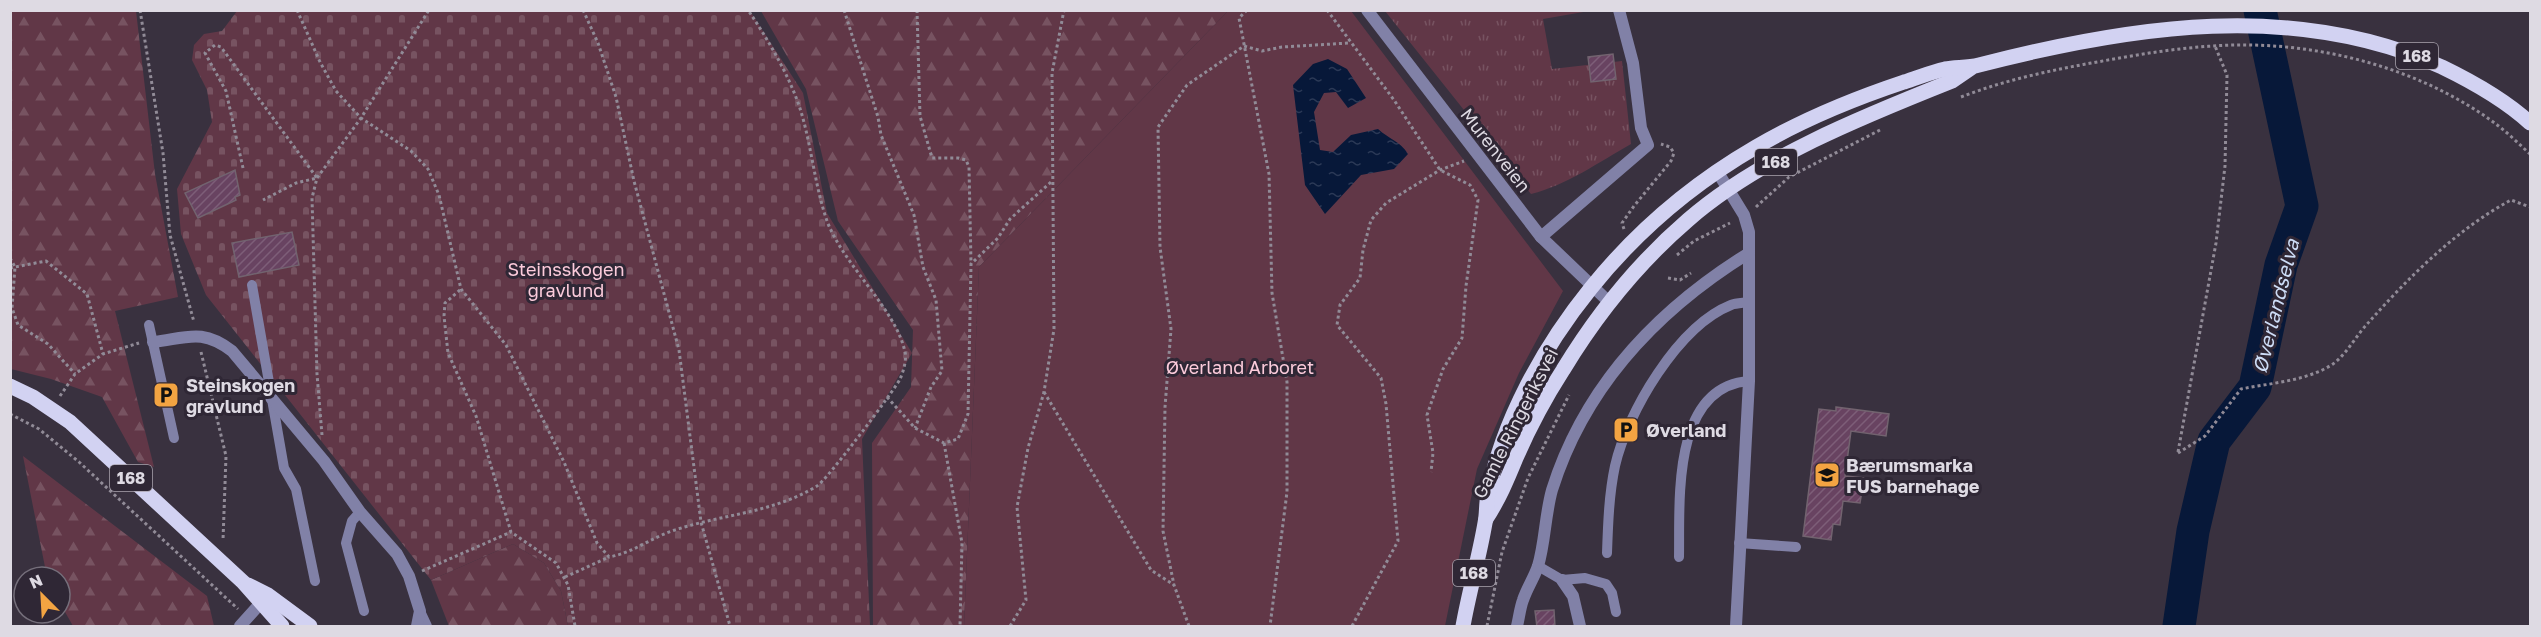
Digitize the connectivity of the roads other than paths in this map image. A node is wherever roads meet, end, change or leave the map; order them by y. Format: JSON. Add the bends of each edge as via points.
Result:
{"nodes":[{"id":1,"x":1367,"y":10,"type":"edge"},
{"id":2,"x":1619,"y":10,"type":"edge"},
{"id":3,"x":1974,"y":66,"type":"junction"},
{"id":4,"x":2530,"y":123,"type":"edge"},
{"id":5,"x":1717,"y":171,"type":"junction"},
{"id":6,"x":1729,"y":189,"type":"junction"},
{"id":7,"x":1541,"y":237,"type":"junction"},
{"id":8,"x":1749,"y":253,"type":"junction"},
{"id":9,"x":252,"y":285,"type":"dead end"},
{"id":10,"x":1592,"y":287,"type":"junction"},
{"id":11,"x":1609,"y":302,"type":"junction"},
{"id":12,"x":1749,"y":302,"type":"junction"},
{"id":13,"x":149,"y":325,"type":"dead end"},
{"id":14,"x":153,"y":342,"type":"junction"},
{"id":15,"x":1749,"y":381,"type":"junction"},
{"id":16,"x":10,"y":386,"type":"edge"},
{"id":17,"x":274,"y":402,"type":"junction"},
{"id":18,"x":174,"y":438,"type":"dead end"},
{"id":19,"x":360,"y":512,"type":"junction"},
{"id":20,"x":1485,"y":520,"type":"junction"},
{"id":21,"x":1739,"y":543,"type":"junction"},
{"id":22,"x":1796,"y":547,"type":"dead end"},
{"id":23,"x":1607,"y":553,"type":"dead end"},
{"id":24,"x":1679,"y":557,"type":"dead end"},
{"id":25,"x":1538,"y":566,"type":"junction"},
{"id":26,"x":1562,"y":580,"type":"junction"},
{"id":27,"x":315,"y":581,"type":"dead end"},
{"id":28,"x":264,"y":600,"type":"junction"},
{"id":29,"x":364,"y":611,"type":"dead end"},
{"id":30,"x":420,"y":611,"type":"junction"},
{"id":31,"x":1616,"y":612,"type":"dead end"},
{"id":32,"x":244,"y":622,"type":"edge"},
{"id":33,"x":282,"y":627,"type":"edge"},
{"id":34,"x":310,"y":627,"type":"edge"},
{"id":35,"x":417,"y":627,"type":"edge"},
{"id":36,"x":427,"y":627,"type":"edge"},
{"id":37,"x":1463,"y":627,"type":"edge"},
{"id":38,"x":1517,"y":627,"type":"edge"},
{"id":39,"x":1580,"y":627,"type":"edge"},
{"id":40,"x":1736,"y":627,"type":"edge"}],
"edges":[{"from":1,"to":7,"type":"street","name":"Murenveien"},
{"from":2,"to":7,"type":"street","via":[[1633,63],[1641,128],[1648,145]]},
{"from":3,"to":4,"type":"main road","name":"Gamle Ringeriksvei","number":"168","via":[[2118,34],[2226,24],[2287,26],[2361,39],[2431,62],[2493,95]]},
{"from":3,"to":5,"type":"main road","name":"Gamle Ringeriksvei","number":"168","via":[[1945,69],[1824,112]]},
{"from":3,"to":6,"type":"main road","name":"Gamle Ringeriksvei","number":"168","via":[[1952,81],[1823,137]]},
{"from":5,"to":6,"type":"street"},
{"from":5,"to":10,"type":"main road","name":"Gamle Ringeriksvei","number":"168","via":[[1660,217]]},
{"from":6,"to":8,"type":"street","via":[[1744,215]]},
{"from":6,"to":11,"type":"main road","name":"Gamle Ringeriksvei","number":"168","via":[[1661,245]]},
{"from":7,"to":10,"type":"street","name":"Murenveien"},
{"from":8,"to":12,"type":"street"},
{"from":8,"to":25,"type":"street","via":[[1709,278],[1668,312],[1600,388],[1577,426],[1552,489]]},
{"from":9,"to":17,"type":"lane"},
{"from":10,"to":11,"type":"street","name":"Murenveien"},
{"from":10,"to":20,"type":"main road","name":"Gamle Ringeriksvei","number":"168","via":[[1545,356],[1515,416],[1487,496]]},
{"from":11,"to":20,"type":"main road","name":"Gamle Ringeriksvei","number":"168","via":[[1561,372],[1516,458],[1501,497]]},
{"from":12,"to":15,"type":"street"},
{"from":12,"to":23,"type":"lane","via":[[1731,305],[1707,320],[1661,367],[1642,400],[1616,464]]},
{"from":13,"to":14,"type":"lane"},
{"from":14,"to":17,"type":"street","via":[[197,334],[218,340],[232,351]]},
{"from":14,"to":18,"type":"lane"},
{"from":15,"to":21,"type":"street"},
{"from":15,"to":24,"type":"lane","via":[[1735,382],[1712,396],[1690,432],[1681,484]]},
{"from":16,"to":28,"type":"main road","number":"168","via":[[51,409],[108,457]]},
{"from":17,"to":19,"type":"street","via":[[324,461]]},
{"from":17,"to":27,"type":"lane","via":[[284,468],[296,489]]},
{"from":19,"to":29,"type":"lane","via":[[352,521],[346,543]]},
{"from":19,"to":30,"type":"street","via":[[397,554]]},
{"from":20,"to":37,"type":"main road","name":"Gamle Ringeriksvei","number":"168"},
{"from":21,"to":22,"type":"lane"},
{"from":21,"to":40,"type":"street"},
{"from":25,"to":26,"type":"lane"},
{"from":25,"to":38,"type":"street","via":[[1522,601]]},
{"from":26,"to":31,"type":"lane","via":[[1585,578],[1606,584]]},
{"from":26,"to":39,"type":"street","via":[[1573,596]]},
{"from":28,"to":32,"type":"street"},
{"from":28,"to":33,"type":"main road","number":"168"},
{"from":28,"to":34,"type":"main road","number":"168"},
{"from":30,"to":35,"type":"street"},
{"from":30,"to":36,"type":"lane"}]}
